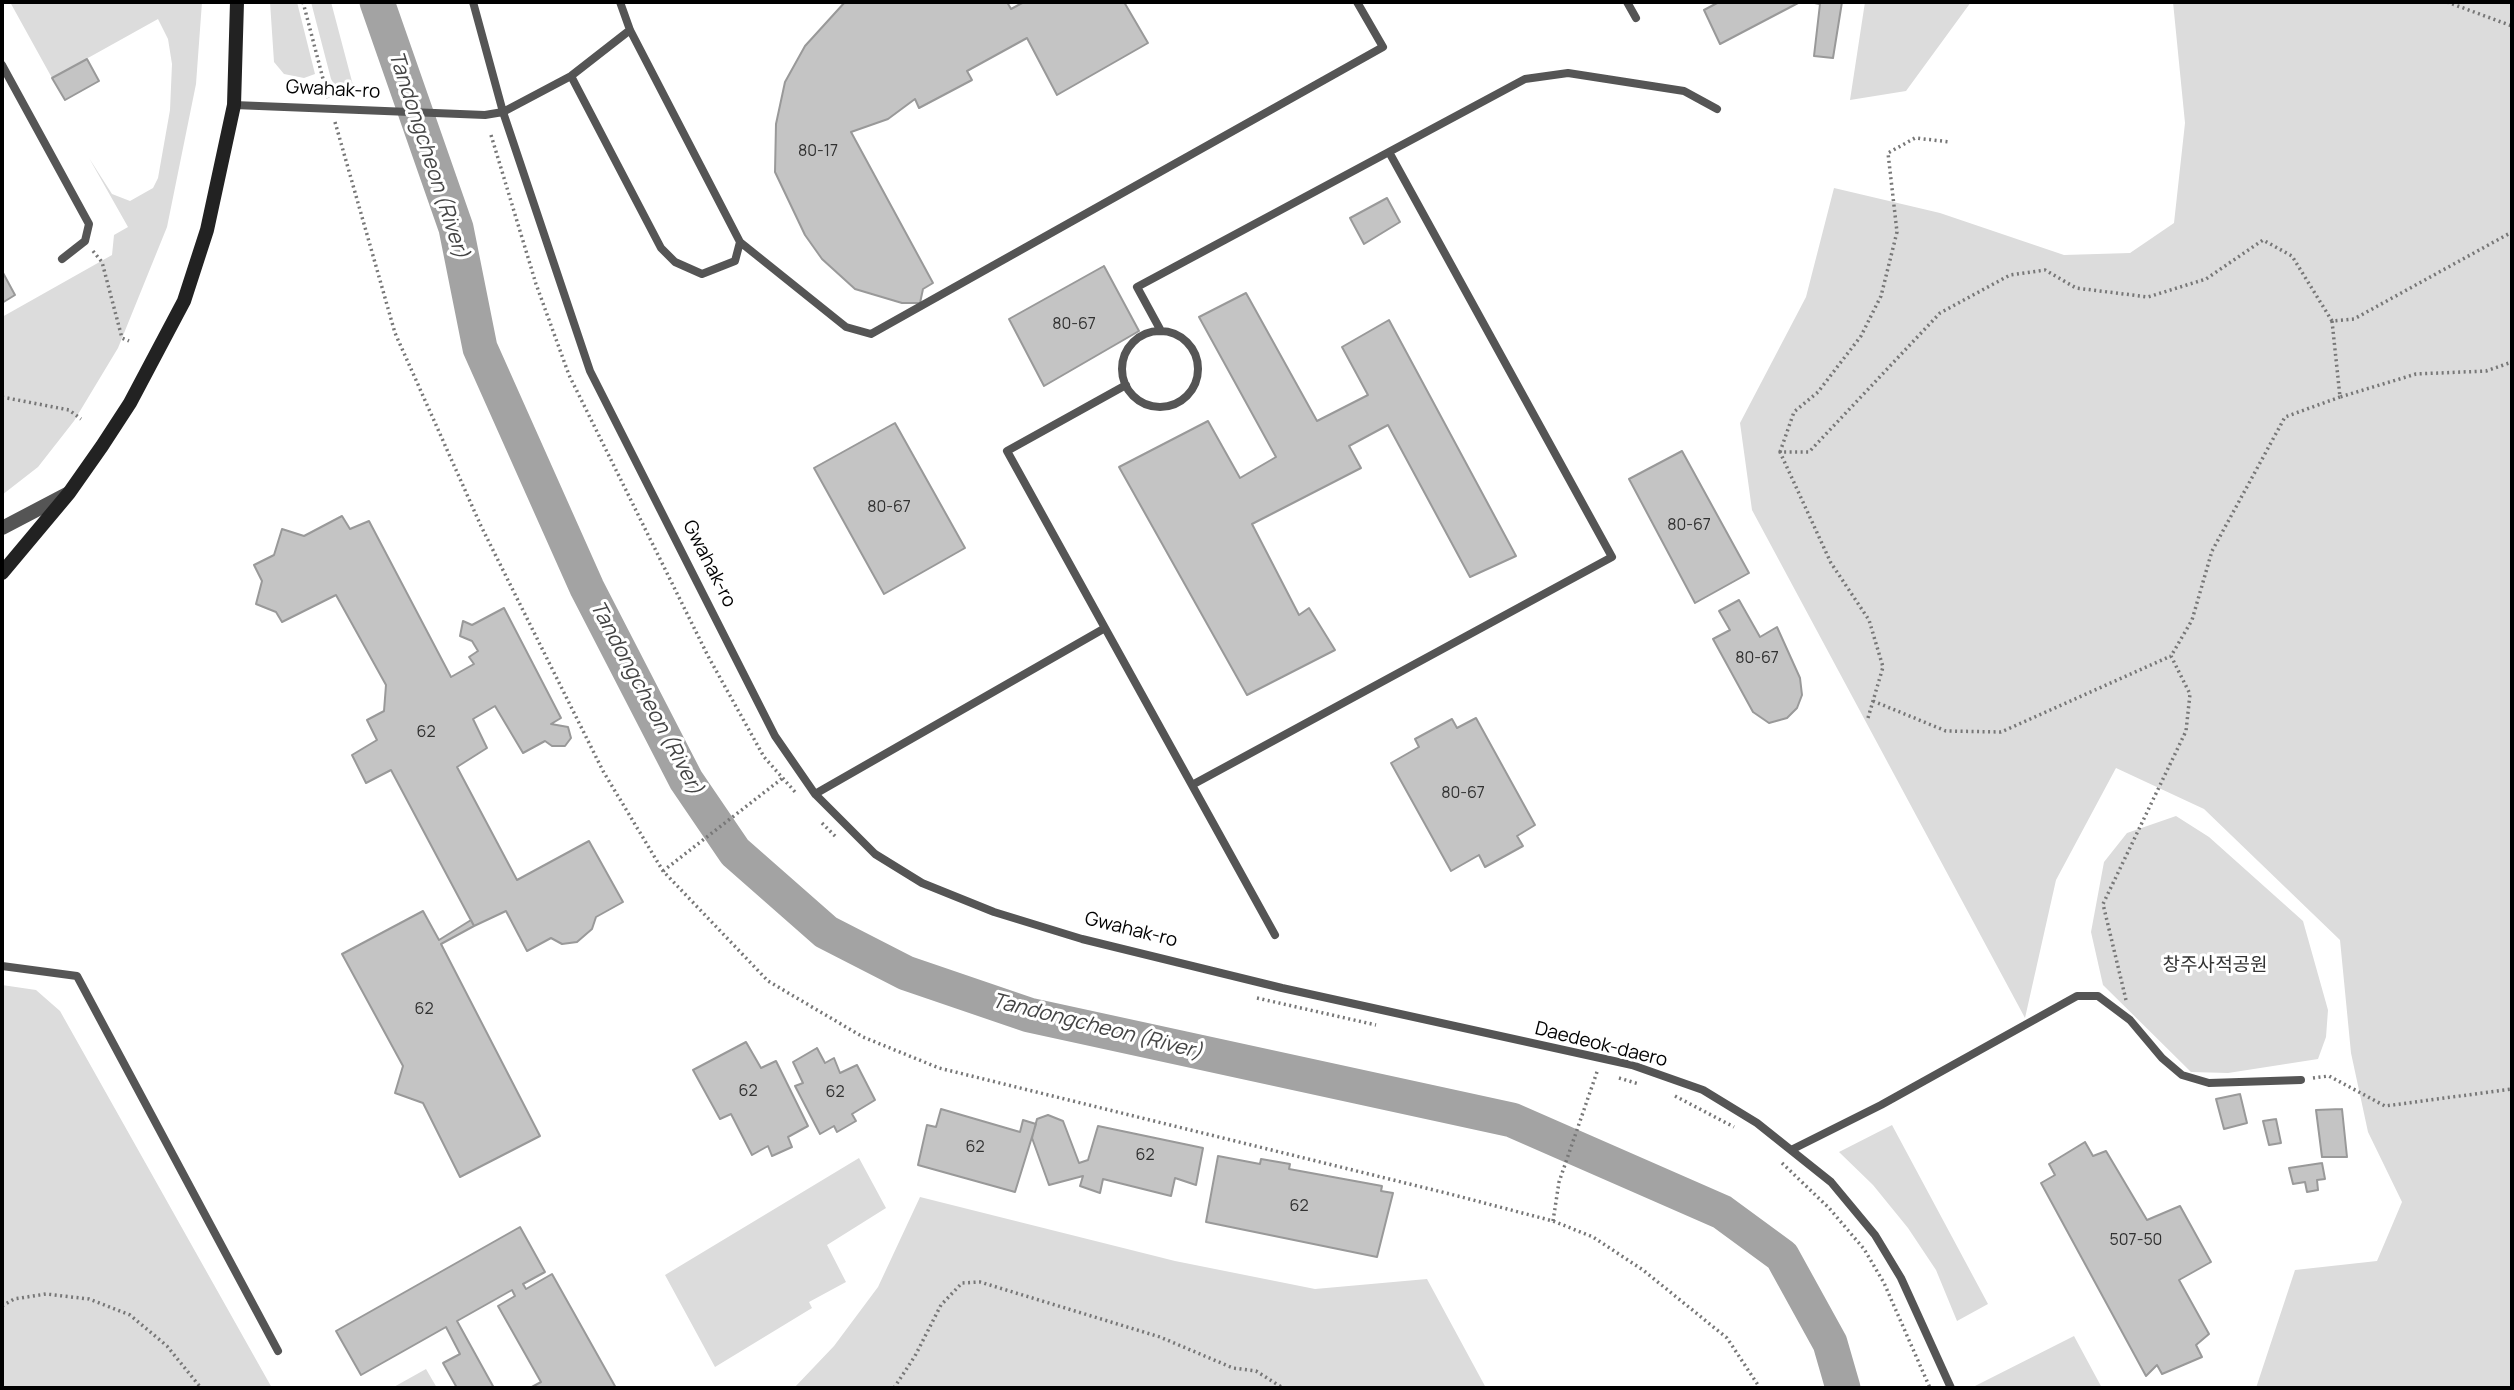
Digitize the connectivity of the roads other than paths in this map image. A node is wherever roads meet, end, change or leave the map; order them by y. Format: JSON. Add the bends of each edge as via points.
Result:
{"nodes":[{"id":1,"x":237,"y":2,"type":"edge"},
{"id":2,"x":473,"y":2,"type":"edge"},
{"id":3,"x":620,"y":2,"type":"edge"},
{"id":4,"x":1357,"y":2,"type":"edge"},
{"id":5,"x":1628,"y":2,"type":"edge"},
{"id":6,"x":1636,"y":18,"type":"dead end"},
{"id":7,"x":630,"y":30,"type":"junction"},
{"id":8,"x":2,"y":65,"type":"edge"},
{"id":9,"x":571,"y":76,"type":"junction"},
{"id":10,"x":234,"y":105,"type":"junction"},
{"id":11,"x":1717,"y":109,"type":"dead end"},
{"id":12,"x":503,"y":112,"type":"junction"},
{"id":13,"x":1389,"y":152,"type":"junction"},
{"id":14,"x":740,"y":242,"type":"junction"},
{"id":15,"x":62,"y":259,"type":"dead end"},
{"id":16,"x":1161,"y":331,"type":"junction"},
{"id":17,"x":1126,"y":385,"type":"junction"},
{"id":18,"x":69,"y":493,"type":"junction"},
{"id":19,"x":2,"y":528,"type":"edge"},
{"id":20,"x":2,"y":573,"type":"edge"},
{"id":21,"x":1105,"y":628,"type":"junction"},
{"id":22,"x":1192,"y":785,"type":"junction"},
{"id":23,"x":815,"y":794,"type":"junction"},
{"id":24,"x":1276,"y":935,"type":"dead end"},
{"id":25,"x":2,"y":966,"type":"edge"},
{"id":26,"x":1430,"y":1019,"type":"joint"},
{"id":27,"x":2301,"y":1080,"type":"road end"},
{"id":28,"x":1791,"y":1150,"type":"junction"},
{"id":29,"x":278,"y":1351,"type":"dead end"},
{"id":30,"x":1951,"y":1388,"type":"edge"}],
"edges":[{"from":1,"to":10,"type":"main road"},
{"from":2,"to":12,"type":"lane"},
{"from":3,"to":7,"type":"lane"},
{"from":4,"to":14,"type":"lane","via":[[1383,47],[871,334],[846,327]]},
{"from":5,"to":6,"type":"lane"},
{"from":7,"to":9,"type":"lane"},
{"from":7,"to":14,"type":"lane"},
{"from":8,"to":15,"type":"lane","via":[[89,224],[85,241]]},
{"from":9,"to":12,"type":"lane"},
{"from":9,"to":14,"type":"lane","via":[[660,248],[675,262],[702,274],[735,261]]},
{"from":10,"to":12,"type":"lane","name":"Gwahak-ro","via":[[474,117]]},
{"from":10,"to":18,"type":"main road","via":[[207,230],[184,301],[130,403]]},
{"from":11,"to":13,"type":"lane","via":[[1684,91],[1568,73],[1525,79]]},
{"from":12,"to":23,"type":"lane","name":"Gwahak-ro","via":[[590,372],[775,736]]},
{"from":13,"to":16,"type":"lane","via":[[1138,287]]},
{"from":13,"to":22,"type":"lane","via":[[1612,557]]},
{"from":16,"to":17,"type":"lane","via":[[1139,337],[1130,345],[1122,366]]},
{"from":16,"to":17,"type":"lane","via":[[1185,340],[1193,350],[1198,375],[1194,388],[1185,398],[1161,407],[1137,399]]},
{"from":17,"to":21,"type":"lane","via":[[1007,451]]},
{"from":18,"to":19,"type":"street"},
{"from":18,"to":20,"type":"main road"},
{"from":21,"to":22,"type":"lane"},
{"from":21,"to":23,"type":"lane"},
{"from":22,"to":24,"type":"lane"},
{"from":23,"to":26,"type":"lane","name":"Gwahak-ro","via":[[874,854],[922,883],[994,912],[1082,939]]},
{"from":25,"to":29,"type":"lane","via":[[77,976]]},
{"from":26,"to":28,"type":"lane","name":"Daedeok-daero","via":[[1602,1059],[1703,1090]]},
{"from":27,"to":28,"type":"lane","via":[[2209,1083],[2182,1075],[2109,1004],[2098,996],[2077,996]]},
{"from":28,"to":30,"type":"lane","name":"Daedeok-daero","via":[[1831,1182],[1875,1235],[1901,1278]]}]}
